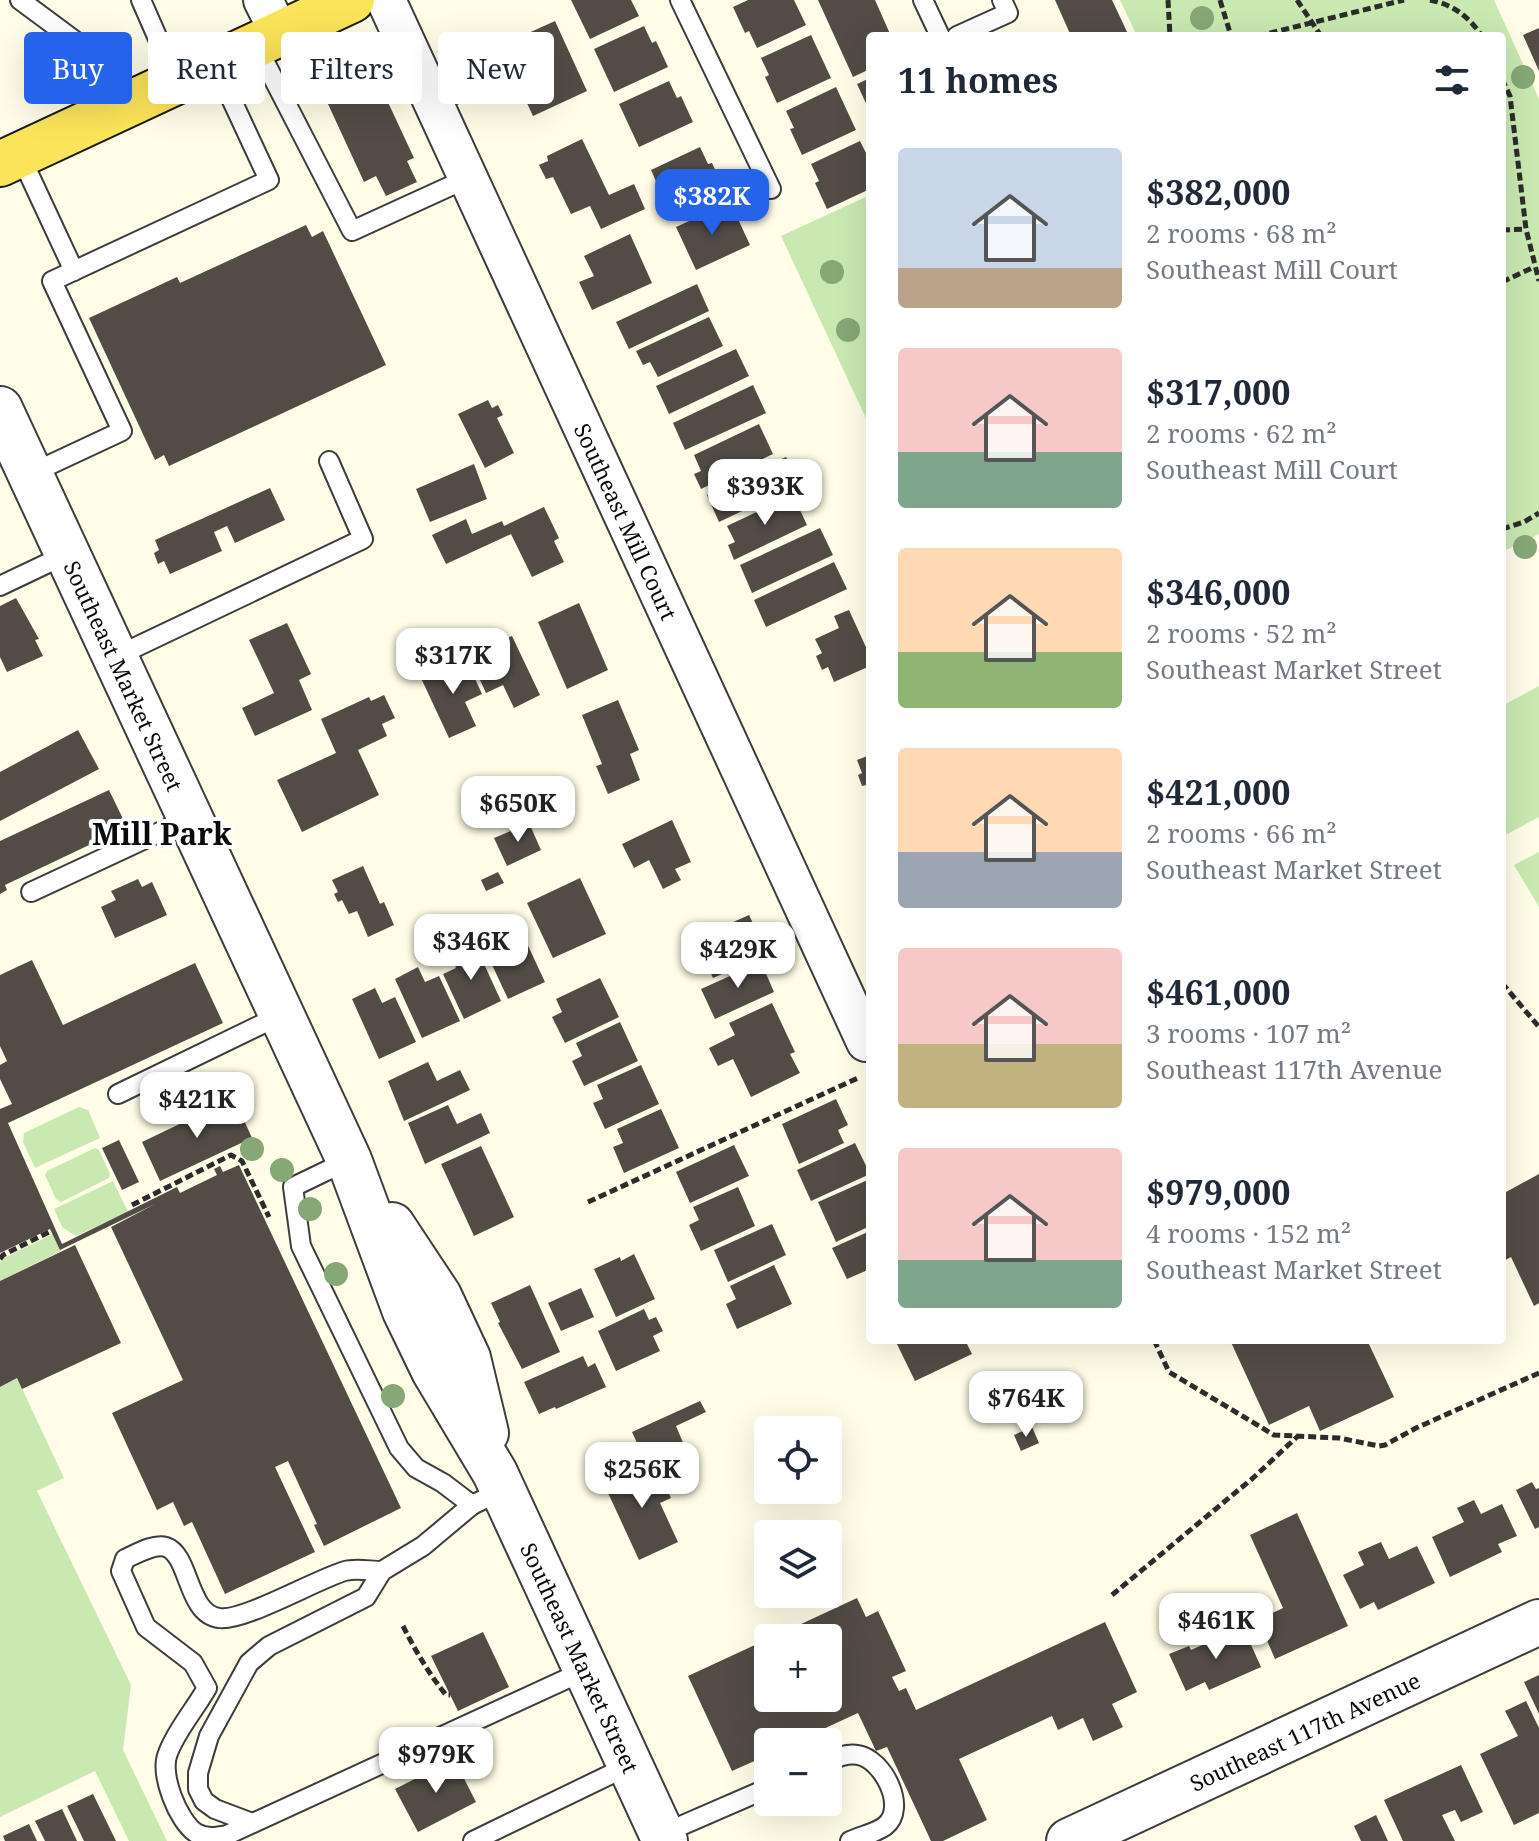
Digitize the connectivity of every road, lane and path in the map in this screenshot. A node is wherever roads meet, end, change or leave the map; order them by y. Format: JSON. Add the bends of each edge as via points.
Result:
{"nodes":[{"id":1,"x":20,"y":0,"type":"edge"},
{"id":2,"x":141,"y":0,"type":"edge"},
{"id":3,"x":352,"y":0,"type":"edge"},
{"id":4,"x":386,"y":0,"type":"edge"},
{"id":5,"x":680,"y":0,"type":"edge"},
{"id":6,"x":923,"y":0,"type":"edge"},
{"id":7,"x":1002,"y":0,"type":"edge"},
{"id":8,"x":1168,"y":0,"type":"edge"},
{"id":9,"x":1220,"y":0,"type":"edge"},
{"id":10,"x":1297,"y":0,"type":"edge"},
{"id":11,"x":1404,"y":0,"type":"edge"},
{"id":12,"x":1430,"y":0,"type":"edge"},
{"id":13,"x":1443,"y":2,"type":"edge"},
{"id":14,"x":1311,"y":22,"type":"junction"},
{"id":15,"x":266,"y":26,"type":"edge"},
{"id":16,"x":165,"y":32,"type":"edge"},
{"id":17,"x":938,"y":32,"type":"edge"},
{"id":18,"x":966,"y":32,"type":"edge"},
{"id":19,"x":1170,"y":32,"type":"edge"},
{"id":20,"x":1230,"y":32,"type":"edge"},
{"id":21,"x":1273,"y":32,"type":"edge"},
{"id":22,"x":1318,"y":32,"type":"edge"},
{"id":23,"x":1479,"y":32,"type":"edge"},
{"id":24,"x":1506,"y":88,"type":"edge"},
{"id":25,"x":148,"y":96,"type":"edge"},
{"id":26,"x":438,"y":101,"type":"edge"},
{"id":27,"x":434,"y":103,"type":"junction"},
{"id":28,"x":217,"y":104,"type":"edge"},
{"id":29,"x":114,"y":112,"type":"junction"},
{"id":30,"x":10,"y":160,"type":"edge"},
{"id":31,"x":468,"y":178,"type":"junction"},
{"id":32,"x":771,"y":189,"type":"dead end"},
{"id":33,"x":1526,"y":229,"type":"junction"},
{"id":34,"x":1506,"y":230,"type":"edge"},
{"id":35,"x":1534,"y":267,"type":"junction"},
{"id":36,"x":74,"y":271,"type":"junction"},
{"id":37,"x":1506,"y":280,"type":"edge"},
{"id":38,"x":1539,"y":281,"type":"edge"},
{"id":39,"x":0,"y":409,"type":"edge"},
{"id":40,"x":329,"y":461,"type":"dead end"},
{"id":41,"x":30,"y":474,"type":"junction"},
{"id":42,"x":1539,"y":513,"type":"edge"},
{"id":43,"x":1506,"y":528,"type":"edge"},
{"id":44,"x":67,"y":554,"type":"junction"},
{"id":45,"x":0,"y":586,"type":"edge"},
{"id":46,"x":115,"y":657,"type":"junction"},
{"id":47,"x":190,"y":818,"type":"junction"},
{"id":48,"x":31,"y":892,"type":"dead end"},
{"id":49,"x":1506,"y":988,"type":"edge"},
{"id":50,"x":281,"y":1015,"type":"junction"},
{"id":51,"x":1539,"y":1027,"type":"edge"},
{"id":52,"x":866,"y":1052,"type":"edge"},
{"id":53,"x":866,"y":1061,"type":"edge"},
{"id":54,"x":118,"y":1094,"type":"dead end"},
{"id":55,"x":349,"y":1160,"type":"junction"},
{"id":56,"x":588,"y":1202,"type":"dead end"},
{"id":57,"x":132,"y":1205,"type":"dead end"},
{"id":58,"x":51,"y":1231,"type":"dead end"},
{"id":59,"x":276,"y":1231,"type":"dead end"},
{"id":60,"x":0,"y":1259,"type":"edge"},
{"id":61,"x":1156,"y":1344,"type":"edge"},
{"id":62,"x":1539,"y":1373,"type":"edge"},
{"id":63,"x":1299,"y":1436,"type":"junction"},
{"id":64,"x":490,"y":1490,"type":"junction"},
{"id":65,"x":382,"y":1571,"type":"junction"},
{"id":66,"x":1112,"y":1595,"type":"dead end"},
{"id":67,"x":1539,"y":1622,"type":"edge"},
{"id":68,"x":403,"y":1626,"type":"dead end"},
{"id":69,"x":586,"y":1670,"type":"junction"},
{"id":70,"x":450,"y":1695,"type":"dead end"},
{"id":71,"x":842,"y":1755,"type":"edge"},
{"id":72,"x":630,"y":1765,"type":"junction"},
{"id":73,"x":754,"y":1795,"type":"edge"},
{"id":74,"x":252,"y":1823,"type":"junction"},
{"id":75,"x":663,"y":1838,"type":"edge"},
{"id":76,"x":473,"y":1841,"type":"edge"},
{"id":77,"x":850,"y":1841,"type":"edge"},
{"id":78,"x":1069,"y":1841,"type":"edge"}],
"edges":[{"from":1,"to":29,"type":"lane","via":[[82,46]]},
{"from":2,"to":16,"type":"lane"},
{"from":3,"to":15,"type":"main road"},
{"from":4,"to":27,"type":"street","name":"Southeast Mill Court"},
{"from":5,"to":32,"type":"lane"},
{"from":6,"to":17,"type":"lane"},
{"from":7,"to":18,"type":"lane","via":[[1008,13]]},
{"from":8,"to":19,"type":"path"},
{"from":9,"to":20,"type":"path"},
{"from":10,"to":14,"type":"path"},
{"from":11,"to":14,"type":"path"},
{"from":12,"to":13,"type":"path"},
{"from":13,"to":23,"type":"path","via":[[1466,16]]},
{"from":14,"to":21,"type":"path"},
{"from":14,"to":22,"type":"path"},
{"from":15,"to":31,"type":"lane","via":[[352,231]]},
{"from":24,"to":33,"type":"path"},
{"from":25,"to":29,"type":"main road"},
{"from":26,"to":27,"type":"lane"},
{"from":27,"to":31,"type":"street","name":"Southeast Mill Court"},
{"from":28,"to":36,"type":"lane","via":[[269,180]]},
{"from":29,"to":30,"type":"main road"},
{"from":30,"to":36,"type":"lane"},
{"from":31,"to":52,"type":"street","name":"Southeast Mill Court"},
{"from":33,"to":34,"type":"path"},
{"from":33,"to":35,"type":"path"},
{"from":35,"to":37,"type":"path"},
{"from":35,"to":38,"type":"path"},
{"from":36,"to":41,"type":"lane","via":[[52,281],[122,431]]},
{"from":39,"to":41,"type":"street","name":"Southeast Market Street"},
{"from":40,"to":46,"type":"lane","via":[[363,539]]},
{"from":41,"to":44,"type":"street","name":"Southeast Market Street"},
{"from":42,"to":43,"type":"path"},
{"from":44,"to":45,"type":"lane"},
{"from":44,"to":46,"type":"street","name":"Southeast Market Street"},
{"from":46,"to":47,"type":"street","name":"Southeast Market Street"},
{"from":47,"to":48,"type":"lane"},
{"from":47,"to":50,"type":"street","name":"Southeast Market Street"},
{"from":49,"to":51,"type":"path"},
{"from":50,"to":54,"type":"lane"},
{"from":50,"to":55,"type":"street","name":"Southeast Market Street"},
{"from":53,"to":56,"type":"path"},
{"from":55,"to":64,"type":"street","name":"Southeast Market Street","via":[[439,1296],[468,1358]]},
{"from":55,"to":64,"type":"lane","via":[[293,1187],[301,1246],[399,1448],[416,1468],[443,1483]]},
{"from":57,"to":59,"type":"path","via":[[231,1155],[242,1161]]},
{"from":58,"to":60,"type":"path"},
{"from":61,"to":63,"type":"path","via":[[1169,1372],[1274,1435]]},
{"from":62,"to":63,"type":"path","via":[[1385,1445]]},
{"from":63,"to":66,"type":"path"},
{"from":64,"to":65,"type":"lane","via":[[423,1546]]},
{"from":64,"to":69,"type":"street","name":"Southeast Market Street"},
{"from":65,"to":74,"type":"lane","via":[[366,1597],[269,1646],[249,1663],[209,1736],[198,1789],[215,1809]]},
{"from":65,"to":74,"type":"lane","via":[[348,1570],[219,1619],[196,1599],[167,1547],[125,1559],[121,1571],[146,1627],[193,1663],[207,1688],[167,1755],[166,1783],[197,1834],[212,1838]]},
{"from":67,"to":78,"type":"street","name":"Southeast 117th Avenue"},
{"from":68,"to":70,"type":"path","via":[[441,1689]]},
{"from":69,"to":72,"type":"street","name":"Southeast Market Street"},
{"from":69,"to":74,"type":"lane"},
{"from":71,"to":77,"type":"lane","via":[[861,1755],[874,1763],[894,1796],[894,1813],[886,1825]]},
{"from":72,"to":75,"type":"street","name":"Southeast Market Street"},
{"from":72,"to":76,"type":"lane"},
{"from":73,"to":75,"type":"lane"}]}
